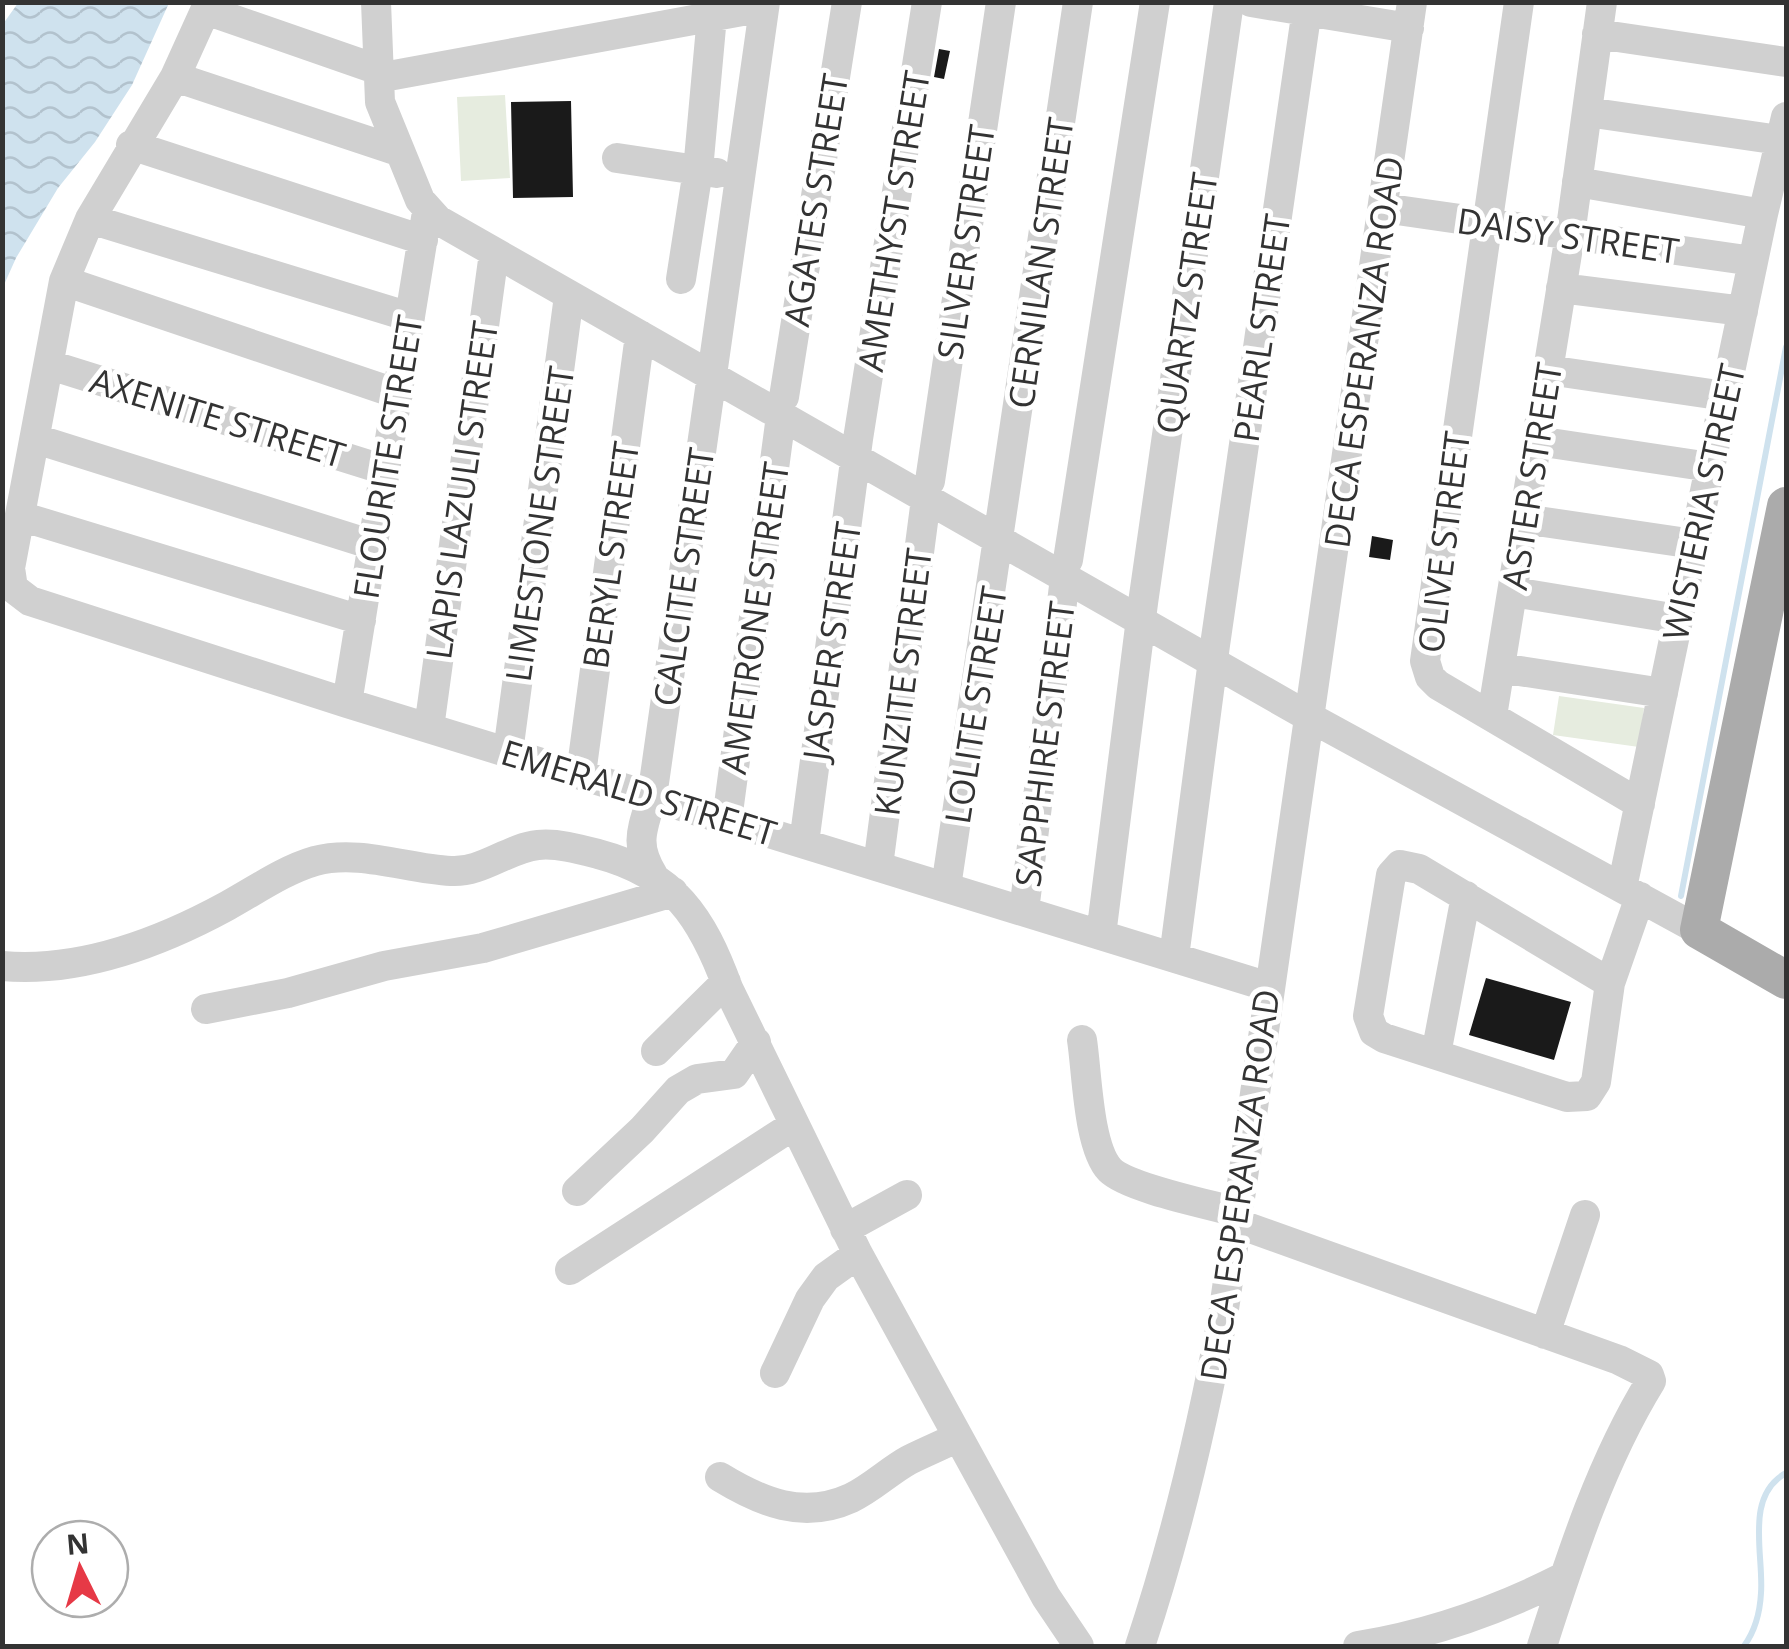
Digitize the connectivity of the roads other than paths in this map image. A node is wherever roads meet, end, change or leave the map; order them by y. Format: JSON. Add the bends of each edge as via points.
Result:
{"nodes":[{"id":1,"x":847,"y":2,"type":"edge"},
{"id":2,"x":927,"y":2,"type":"edge"},
{"id":3,"x":1001,"y":2,"type":"edge"},
{"id":4,"x":1078,"y":2,"type":"edge"},
{"id":5,"x":1155,"y":2,"type":"edge"},
{"id":6,"x":1229,"y":2,"type":"edge"},
{"id":7,"x":1251,"y":2,"type":"edge"},
{"id":8,"x":1519,"y":2,"type":"edge"},
{"id":9,"x":1602,"y":2,"type":"edge"},
{"id":10,"x":384,"y":3,"type":"edge"},
{"id":11,"x":764,"y":5,"type":"edge"},
{"id":12,"x":208,"y":6,"type":"edge"},
{"id":13,"x":1307,"y":7,"type":"edge"},
{"id":14,"x":1410,"y":15,"type":"edge"},
{"id":15,"x":712,"y":16,"type":"junction"},
{"id":16,"x":1598,"y":34,"type":"junction"},
{"id":17,"x":1786,"y":62,"type":"edge"},
{"id":18,"x":385,"y":72,"type":"junction"},
{"id":19,"x":174,"y":77,"type":"junction"},
{"id":20,"x":1587,"y":112,"type":"junction"},
{"id":21,"x":1783,"y":129,"type":"edge"},
{"id":22,"x":131,"y":145,"type":"junction"},
{"id":23,"x":398,"y":151,"type":"junction"},
{"id":24,"x":617,"y":158,"type":"dead end"},
{"id":25,"x":698,"y":170,"type":"junction"},
{"id":26,"x":740,"y":177,"type":"junction"},
{"id":27,"x":1577,"y":182,"type":"junction"},
{"id":28,"x":1383,"y":208,"type":"junction"},
{"id":29,"x":1763,"y":214,"type":"junction"},
{"id":30,"x":90,"y":219,"type":"junction"},
{"id":31,"x":1488,"y":223,"type":"junction"},
{"id":32,"x":425,"y":226,"type":"junction"},
{"id":33,"x":1570,"y":235,"type":"junction"},
{"id":34,"x":494,"y":253,"type":"junction"},
{"id":35,"x":1753,"y":261,"type":"junction"},
{"id":36,"x":681,"y":279,"type":"dead end"},
{"id":37,"x":64,"y":281,"type":"junction"},
{"id":38,"x":1562,"y":288,"type":"junction"},
{"id":39,"x":569,"y":296,"type":"junction"},
{"id":40,"x":1743,"y":311,"type":"junction"},
{"id":41,"x":410,"y":318,"type":"junction"},
{"id":42,"x":640,"y":335,"type":"junction"},
{"id":43,"x":50,"y":365,"type":"junction"},
{"id":44,"x":713,"y":367,"type":"junction"},
{"id":45,"x":1548,"y":370,"type":"junction"},
{"id":46,"x":398,"y":394,"type":"junction"},
{"id":47,"x":1725,"y":396,"type":"junction"},
{"id":48,"x":782,"y":406,"type":"junction"},
{"id":49,"x":36,"y":439,"type":"junction"},
{"id":50,"x":1537,"y":441,"type":"junction"},
{"id":51,"x":856,"y":449,"type":"junction"},
{"id":52,"x":1710,"y":467,"type":"junction"},
{"id":53,"x":385,"y":470,"type":"junction"},
{"id":54,"x":928,"y":490,"type":"junction"},
{"id":55,"x":1786,"y":506,"type":"edge"},
{"id":56,"x":20,"y":516,"type":"junction"},
{"id":57,"x":1524,"y":519,"type":"junction"},
{"id":58,"x":1002,"y":532,"type":"junction"},
{"id":59,"x":1694,"y":544,"type":"junction"},
{"id":60,"x":373,"y":545,"type":"junction"},
{"id":61,"x":1066,"y":569,"type":"junction"},
{"id":62,"x":1512,"y":592,"type":"junction"},
{"id":63,"x":1142,"y":612,"type":"junction"},
{"id":64,"x":1678,"y":619,"type":"junction"},
{"id":65,"x":361,"y":620,"type":"junction"},
{"id":66,"x":1214,"y":654,"type":"junction"},
{"id":67,"x":1500,"y":668,"type":"junction"},
{"id":68,"x":1663,"y":693,"type":"junction"},
{"id":69,"x":348,"y":702,"type":"junction"},
{"id":70,"x":1319,"y":716,"type":"junction"},
{"id":71,"x":1492,"y":716,"type":"junction"},
{"id":72,"x":429,"y":728,"type":"junction"},
{"id":73,"x":508,"y":752,"type":"junction"},
{"id":74,"x":581,"y":774,"type":"junction"},
{"id":75,"x":652,"y":796,"type":"junction"},
{"id":76,"x":1640,"y":804,"type":"junction"},
{"id":77,"x":727,"y":820,"type":"junction"},
{"id":78,"x":804,"y":843,"type":"junction"},
{"id":79,"x":878,"y":866,"type":"junction"},
{"id":80,"x":663,"y":883,"type":"junction"},
{"id":81,"x":946,"y":887,"type":"junction"},
{"id":82,"x":1631,"y":892,"type":"junction"},
{"id":83,"x":1466,"y":896,"type":"junction"},
{"id":84,"x":1024,"y":911,"type":"junction"},
{"id":85,"x":1699,"y":930,"type":"junction"},
{"id":86,"x":1101,"y":935,"type":"junction"},
{"id":87,"x":1174,"y":957,"type":"junction"},
{"id":88,"x":2,"y":966,"type":"edge"},
{"id":89,"x":1786,"y":980,"type":"edge"},
{"id":90,"x":726,"y":982,"type":"junction"},
{"id":91,"x":1610,"y":982,"type":"junction"},
{"id":92,"x":1269,"y":987,"type":"junction"},
{"id":93,"x":206,"y":1008,"type":"dead end"},
{"id":94,"x":1082,"y":1040,"type":"dead end"},
{"id":95,"x":756,"y":1042,"type":"junction"},
{"id":96,"x":656,"y":1052,"type":"dead end"},
{"id":97,"x":1436,"y":1054,"type":"junction"},
{"id":98,"x":794,"y":1125,"type":"junction"},
{"id":99,"x":577,"y":1191,"type":"dead end"},
{"id":100,"x":907,"y":1195,"type":"dead end"},
{"id":101,"x":1586,"y":1214,"type":"dead end"},
{"id":102,"x":1236,"y":1217,"type":"junction"},
{"id":103,"x":852,"y":1241,"type":"junction"},
{"id":104,"x":570,"y":1270,"type":"dead end"},
{"id":105,"x":1545,"y":1334,"type":"junction"},
{"id":106,"x":775,"y":1373,"type":"dead end"},
{"id":107,"x":958,"y":1437,"type":"junction"},
{"id":108,"x":720,"y":1477,"type":"dead end"},
{"id":109,"x":1564,"y":1577,"type":"junction"},
{"id":110,"x":1079,"y":1646,"type":"edge"},
{"id":111,"x":1140,"y":1646,"type":"edge"},
{"id":112,"x":1358,"y":1646,"type":"edge"},
{"id":113,"x":1542,"y":1646,"type":"edge"}],
"edges":[{"from":1,"to":48,"type":"street","name":"AGATES STREET"},
{"from":2,"to":51,"type":"street","name":"AMETHYST STREET"},
{"from":3,"to":54,"type":"street","name":"SILVER STREET"},
{"from":4,"to":58,"type":"street","name":"CERNILAN STREET"},
{"from":5,"to":61,"type":"street","name":"SAPPHIRE STREET"},
{"from":6,"to":63,"type":"street","name":"QUARTZ STREET"},
{"from":7,"to":13,"type":"street"},
{"from":8,"to":31,"type":"street","name":"OLIVE STREET"},
{"from":9,"to":16,"type":"street","name":"ASTER STREET"},
{"from":10,"to":18,"type":"street"},
{"from":11,"to":15,"type":"street"},
{"from":11,"to":26,"type":"street","name":"CALCITE STREET"},
{"from":12,"to":18,"type":"street"},
{"from":12,"to":19,"type":"street"},
{"from":13,"to":14,"type":"street"},
{"from":13,"to":66,"type":"street","name":"PEARL STREET"},
{"from":14,"to":28,"type":"street","name":"DECA ESPERANZA ROAD"},
{"from":15,"to":18,"type":"street"},
{"from":15,"to":25,"type":"street"},
{"from":16,"to":17,"type":"street"},
{"from":16,"to":20,"type":"street","name":"ASTER STREET"},
{"from":18,"to":23,"type":"street","via":[[380,102]]},
{"from":18,"to":44,"type":"street","via":[[444,200]]},
{"from":19,"to":22,"type":"street"},
{"from":19,"to":23,"type":"street"},
{"from":20,"to":21,"type":"street"},
{"from":20,"to":27,"type":"street","name":"ASTER STREET"},
{"from":21,"to":29,"type":"street","name":"WISTERIA STREET"},
{"from":22,"to":30,"type":"street"},
{"from":22,"to":32,"type":"street"},
{"from":23,"to":32,"type":"street"},
{"from":24,"to":25,"type":"street"},
{"from":25,"to":26,"type":"street"},
{"from":25,"to":36,"type":"street"},
{"from":26,"to":44,"type":"street","name":"CALCITE STREET"},
{"from":27,"to":29,"type":"street"},
{"from":27,"to":33,"type":"street","name":"ASTER STREET"},
{"from":28,"to":31,"type":"street","name":"DAISY STREET"},
{"from":28,"to":70,"type":"street","name":"DECA ESPERANZA ROAD"},
{"from":29,"to":35,"type":"street","name":"WISTERIA STREET"},
{"from":30,"to":37,"type":"street"},
{"from":30,"to":41,"type":"street"},
{"from":31,"to":33,"type":"street","name":"DAISY STREET"},
{"from":31,"to":71,"type":"street","name":"OLIVE STREET","via":[[1425,661],[1438,685]]},
{"from":32,"to":34,"type":"street"},
{"from":32,"to":41,"type":"street","name":"FLOURITE STREET"},
{"from":33,"to":35,"type":"street","name":"DAISY STREET"},
{"from":33,"to":38,"type":"street","name":"ASTER STREET"},
{"from":34,"to":39,"type":"street"},
{"from":34,"to":72,"type":"street","name":"LAPIS LAZULI STREET"},
{"from":35,"to":40,"type":"street","name":"WISTERIA STREET"},
{"from":37,"to":43,"type":"street"},
{"from":37,"to":46,"type":"street"},
{"from":38,"to":40,"type":"street"},
{"from":38,"to":45,"type":"street","name":"ASTER STREET"},
{"from":39,"to":42,"type":"street"},
{"from":39,"to":73,"type":"street","name":"LIMESTONE STREET"},
{"from":40,"to":47,"type":"street","name":"WISTERIA STREET"},
{"from":41,"to":46,"type":"street","name":"FLOURITE STREET"},
{"from":42,"to":44,"type":"street"},
{"from":42,"to":74,"type":"street","name":"BERYL STREET"},
{"from":43,"to":49,"type":"street"},
{"from":43,"to":53,"type":"street","name":"AXENITE STREET"},
{"from":44,"to":48,"type":"street"},
{"from":44,"to":75,"type":"street","name":"CALCITE STREET"},
{"from":45,"to":47,"type":"street"},
{"from":45,"to":50,"type":"street","name":"ASTER STREET"},
{"from":46,"to":53,"type":"street","name":"FLOURITE STREET"},
{"from":47,"to":52,"type":"street","name":"WISTERIA STREET"},
{"from":48,"to":51,"type":"street"},
{"from":48,"to":77,"type":"street","name":"AMETRONE STREET"},
{"from":49,"to":56,"type":"street"},
{"from":49,"to":60,"type":"street"},
{"from":50,"to":52,"type":"street"},
{"from":50,"to":57,"type":"street","name":"ASTER STREET"},
{"from":51,"to":54,"type":"street"},
{"from":51,"to":78,"type":"street","name":"JASPER STREET"},
{"from":52,"to":59,"type":"street","name":"WISTERIA STREET"},
{"from":53,"to":60,"type":"street","name":"FLOURITE STREET"},
{"from":54,"to":58,"type":"street"},
{"from":54,"to":79,"type":"street","name":"KUNZITE STREET"},
{"from":55,"to":85,"type":"main road"},
{"from":56,"to":65,"type":"street"},
{"from":56,"to":69,"type":"street","name":"EMERALD STREET","via":[[10,568],[14,588],[30,601]]},
{"from":57,"to":59,"type":"street"},
{"from":57,"to":62,"type":"street","name":"ASTER STREET"},
{"from":58,"to":61,"type":"street"},
{"from":58,"to":81,"type":"street","name":"LOLITE STREET"},
{"from":59,"to":64,"type":"street","name":"WISTERIA STREET"},
{"from":60,"to":65,"type":"street","name":"FLOURITE STREET"},
{"from":61,"to":63,"type":"street"},
{"from":61,"to":84,"type":"street","name":"SAPPHIRE STREET"},
{"from":62,"to":64,"type":"street"},
{"from":62,"to":67,"type":"street","name":"ASTER STREET"},
{"from":63,"to":66,"type":"street"},
{"from":63,"to":86,"type":"street","name":"QUARTZ STREET"},
{"from":64,"to":68,"type":"street","name":"WISTERIA STREET"},
{"from":65,"to":69,"type":"street","name":"FLOURITE STREET"},
{"from":66,"to":70,"type":"street"},
{"from":66,"to":87,"type":"street","name":"PEARL STREET"},
{"from":67,"to":68,"type":"street"},
{"from":67,"to":71,"type":"street","name":"ASTER STREET"},
{"from":68,"to":76,"type":"street","name":"WISTERIA STREET"},
{"from":69,"to":72,"type":"street","name":"EMERALD STREET"},
{"from":70,"to":82,"type":"street"},
{"from":70,"to":92,"type":"street","name":"DECA ESPERANZA ROAD"},
{"from":71,"to":76,"type":"street","name":"OLIVE STREET"},
{"from":72,"to":73,"type":"street","name":"EMERALD STREET"},
{"from":73,"to":74,"type":"street","name":"EMERALD STREET"},
{"from":74,"to":75,"type":"street","name":"EMERALD STREET"},
{"from":75,"to":77,"type":"street","name":"EMERALD STREET"},
{"from":75,"to":80,"type":"street","name":"CALCITE STREET","via":[[640,850]]},
{"from":76,"to":82,"type":"street","name":"WISTERIA STREET"},
{"from":77,"to":78,"type":"street","name":"EMERALD STREET"},
{"from":78,"to":79,"type":"street","name":"EMERALD STREET"},
{"from":79,"to":81,"type":"street","name":"EMERALD STREET"},
{"from":80,"to":88,"type":"street","via":[[624,861],[558,845],[536,845],[453,872],[320,859],[154,940],[83,960]]},
{"from":80,"to":90,"type":"street","via":[[711,944]]},
{"from":80,"to":93,"type":"street","via":[[483,948]]},
{"from":81,"to":84,"type":"street","name":"EMERALD STREET"},
{"from":82,"to":85,"type":"street"},
{"from":82,"to":91,"type":"street","name":"WISTERIA STREET"},
{"from":83,"to":91,"type":"street"},
{"from":83,"to":97,"type":"street"},
{"from":83,"to":97,"type":"street","via":[[1413,865],[1395,869],[1368,1003],[1370,1026],[1384,1038]]},
{"from":84,"to":86,"type":"street","name":"EMERALD STREET"},
{"from":85,"to":89,"type":"main road"},
{"from":86,"to":87,"type":"street","name":"EMERALD STREET"},
{"from":87,"to":92,"type":"street","name":"EMERALD STREET"},
{"from":90,"to":95,"type":"street"},
{"from":90,"to":96,"type":"street"},
{"from":91,"to":97,"type":"street","name":"WISTERIA STREET","via":[[1596,1082],[1587,1096],[1567,1097]]},
{"from":92,"to":102,"type":"street","name":"DECA ESPERANZA ROAD"},
{"from":94,"to":102,"type":"street","via":[[1096,1138],[1112,1172]]},
{"from":95,"to":98,"type":"street"},
{"from":95,"to":99,"type":"street","via":[[734,1074],[697,1079],[678,1090]]},
{"from":98,"to":103,"type":"street"},
{"from":98,"to":104,"type":"street"},
{"from":100,"to":103,"type":"street"},
{"from":101,"to":105,"type":"street"},
{"from":102,"to":105,"type":"street"},
{"from":102,"to":111,"type":"street","name":"DECA ESPERANZA ROAD","via":[[1202,1426]]},
{"from":103,"to":106,"type":"street","via":[[810,1299]]},
{"from":103,"to":107,"type":"street"},
{"from":105,"to":109,"type":"street","via":[[1642,1369],[1651,1381]]},
{"from":107,"to":108,"type":"street","via":[[848,1499],[813,1508],[754,1498]]},
{"from":107,"to":110,"type":"street"},
{"from":109,"to":112,"type":"street","via":[[1451,1626]]},
{"from":109,"to":113,"type":"street"}]}
